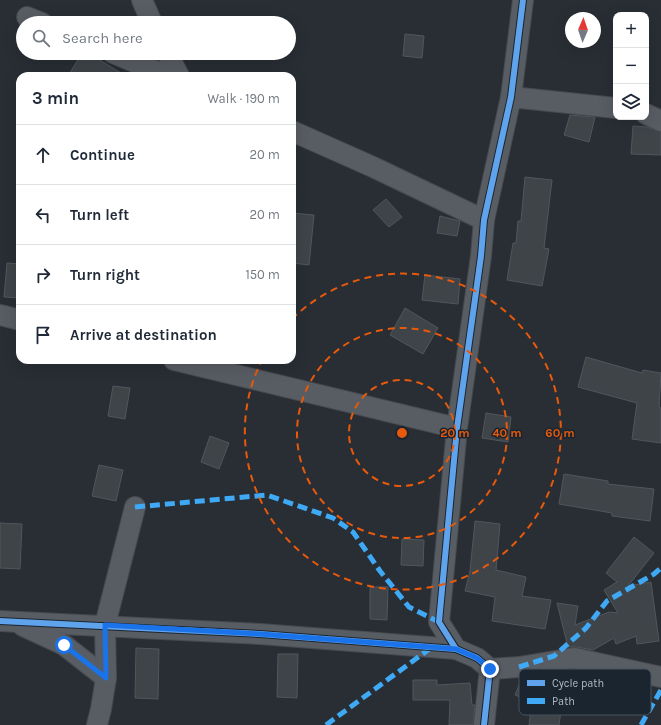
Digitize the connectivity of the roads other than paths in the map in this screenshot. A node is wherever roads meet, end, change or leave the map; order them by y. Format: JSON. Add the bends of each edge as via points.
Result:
{"nodes":[{"id":1,"x":142,"y":0,"type":"edge"},
{"id":2,"x":523,"y":0,"type":"edge"},
{"id":3,"x":149,"y":16,"type":"edge"},
{"id":4,"x":129,"y":60,"type":"edge"},
{"id":5,"x":170,"y":60,"type":"edge"},
{"id":6,"x":158,"y":72,"type":"edge"},
{"id":7,"x":176,"y":72,"type":"edge"},
{"id":8,"x":511,"y":97,"type":"junction"},
{"id":9,"x":613,"y":108,"type":"edge"},
{"id":10,"x":649,"y":115,"type":"edge"},
{"id":11,"x":661,"y":121,"type":"edge"},
{"id":12,"x":296,"y":133,"type":"edge"},
{"id":13,"x":484,"y":220,"type":"junction"},
{"id":14,"x":0,"y":315,"type":"edge"},
{"id":15,"x":16,"y":319,"type":"edge"},
{"id":16,"x":191,"y":364,"type":"edge"},
{"id":17,"x":457,"y":428,"type":"junction"},
{"id":18,"x":135,"y":507,"type":"dead end"},
{"id":19,"x":6,"y":621,"type":"edge"},
{"id":20,"x":105,"y":625,"type":"junction"},
{"id":21,"x":456,"y":649,"type":"junction"},
{"id":22,"x":490,"y":669,"type":"junction"},
{"id":23,"x":624,"y":669,"type":"edge"},
{"id":24,"x":651,"y":675,"type":"edge"},
{"id":25,"x":661,"y":677,"type":"edge"},
{"id":26,"x":106,"y":678,"type":"junction"},
{"id":27,"x":97,"y":725,"type":"edge"},
{"id":28,"x":484,"y":725,"type":"edge"}],
"edges":[{"from":1,"to":3,"type":"street"},
{"from":2,"to":8,"type":"street"},
{"from":4,"to":6,"type":"street"},
{"from":5,"to":7,"type":"street"},
{"from":8,"to":9,"type":"street"},
{"from":8,"to":13,"type":"street"},
{"from":10,"to":11,"type":"street"},
{"from":12,"to":13,"type":"street"},
{"from":13,"to":17,"type":"street"},
{"from":14,"to":15,"type":"street"},
{"from":16,"to":17,"type":"street"},
{"from":17,"to":21,"type":"street","via":[[439,622]]},
{"from":18,"to":20,"type":"street"},
{"from":19,"to":20,"type":"street"},
{"from":19,"to":26,"type":"street","via":[[64,645]]},
{"from":20,"to":21,"type":"street","via":[[267,634]]},
{"from":20,"to":26,"type":"street"},
{"from":21,"to":22,"type":"street","via":[[477,658]]},
{"from":22,"to":23,"type":"street","via":[[574,658]]},
{"from":22,"to":28,"type":"street"},
{"from":24,"to":25,"type":"street"},
{"from":26,"to":27,"type":"street"}]}
